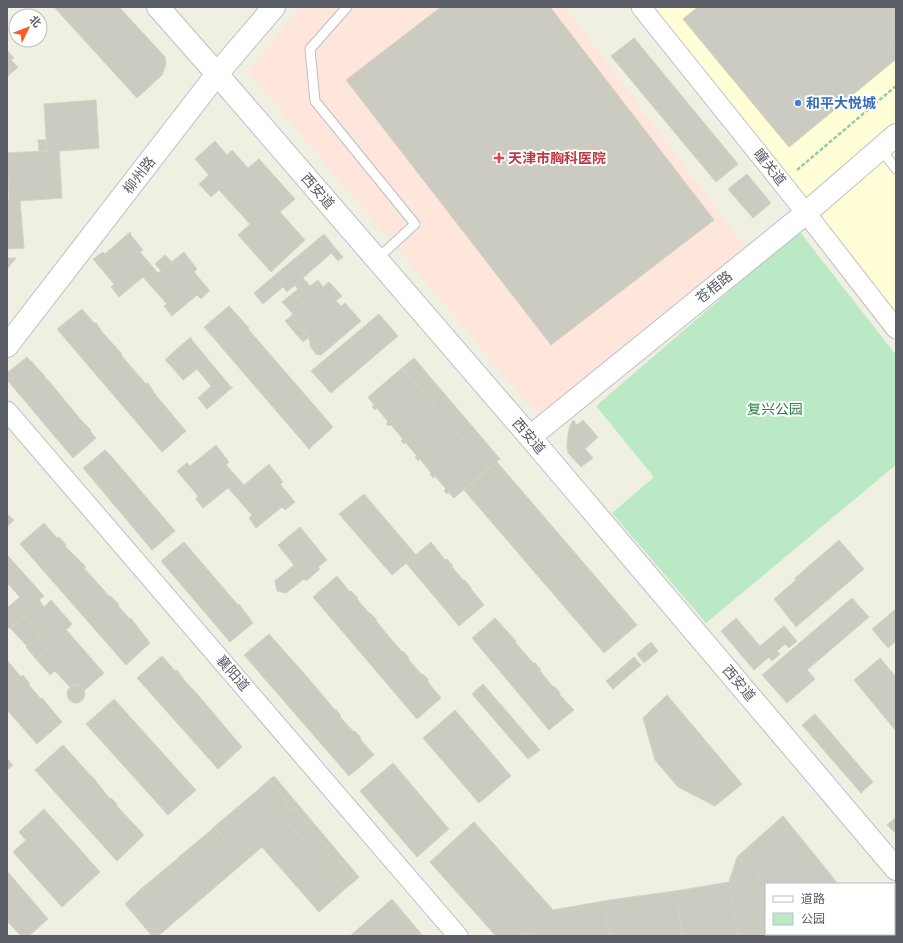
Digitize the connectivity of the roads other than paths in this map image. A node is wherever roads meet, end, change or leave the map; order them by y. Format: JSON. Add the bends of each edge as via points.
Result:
{"nodes":[{"id":1,"x":158,"y":7,"type":"edge"},
{"id":2,"x":274,"y":7,"type":"edge"},
{"id":3,"x":347,"y":7,"type":"edge"},
{"id":4,"x":641,"y":7,"type":"edge"},
{"id":5,"x":217,"y":74,"type":"junction"},
{"id":6,"x":888,"y":141,"type":"edge"},
{"id":7,"x":896,"y":169,"type":"edge"},
{"id":8,"x":806,"y":213,"type":"junction"},
{"id":9,"x":377,"y":260,"type":"junction"},
{"id":10,"x":896,"y":329,"type":"edge"},
{"id":11,"x":7,"y":346,"type":"edge"},
{"id":12,"x":7,"y":411,"type":"edge"},
{"id":13,"x":530,"y":437,"type":"junction"},
{"id":14,"x":896,"y":869,"type":"edge"},
{"id":15,"x":458,"y":936,"type":"edge"}],
"edges":[{"from":1,"to":5,"type":"street","name":"西安道"},
{"from":2,"to":5,"type":"street","name":"柳州路"},
{"from":3,"to":9,"type":"lane","via":[[310,49],[315,101],[415,224]]},
{"from":4,"to":8,"type":"street","name":"瞳关道"},
{"from":5,"to":9,"type":"street","name":"西安道"},
{"from":5,"to":11,"type":"street","name":"柳州路"},
{"from":6,"to":7,"type":"lane"},
{"from":6,"to":8,"type":"street","name":"苍梧路"},
{"from":8,"to":10,"type":"street","name":"瞳关道"},
{"from":8,"to":13,"type":"street","name":"苍梧路"},
{"from":9,"to":13,"type":"street","name":"西安道"},
{"from":12,"to":15,"type":"street","name":"襄阳道"},
{"from":13,"to":14,"type":"street","name":"西安道"}]}
